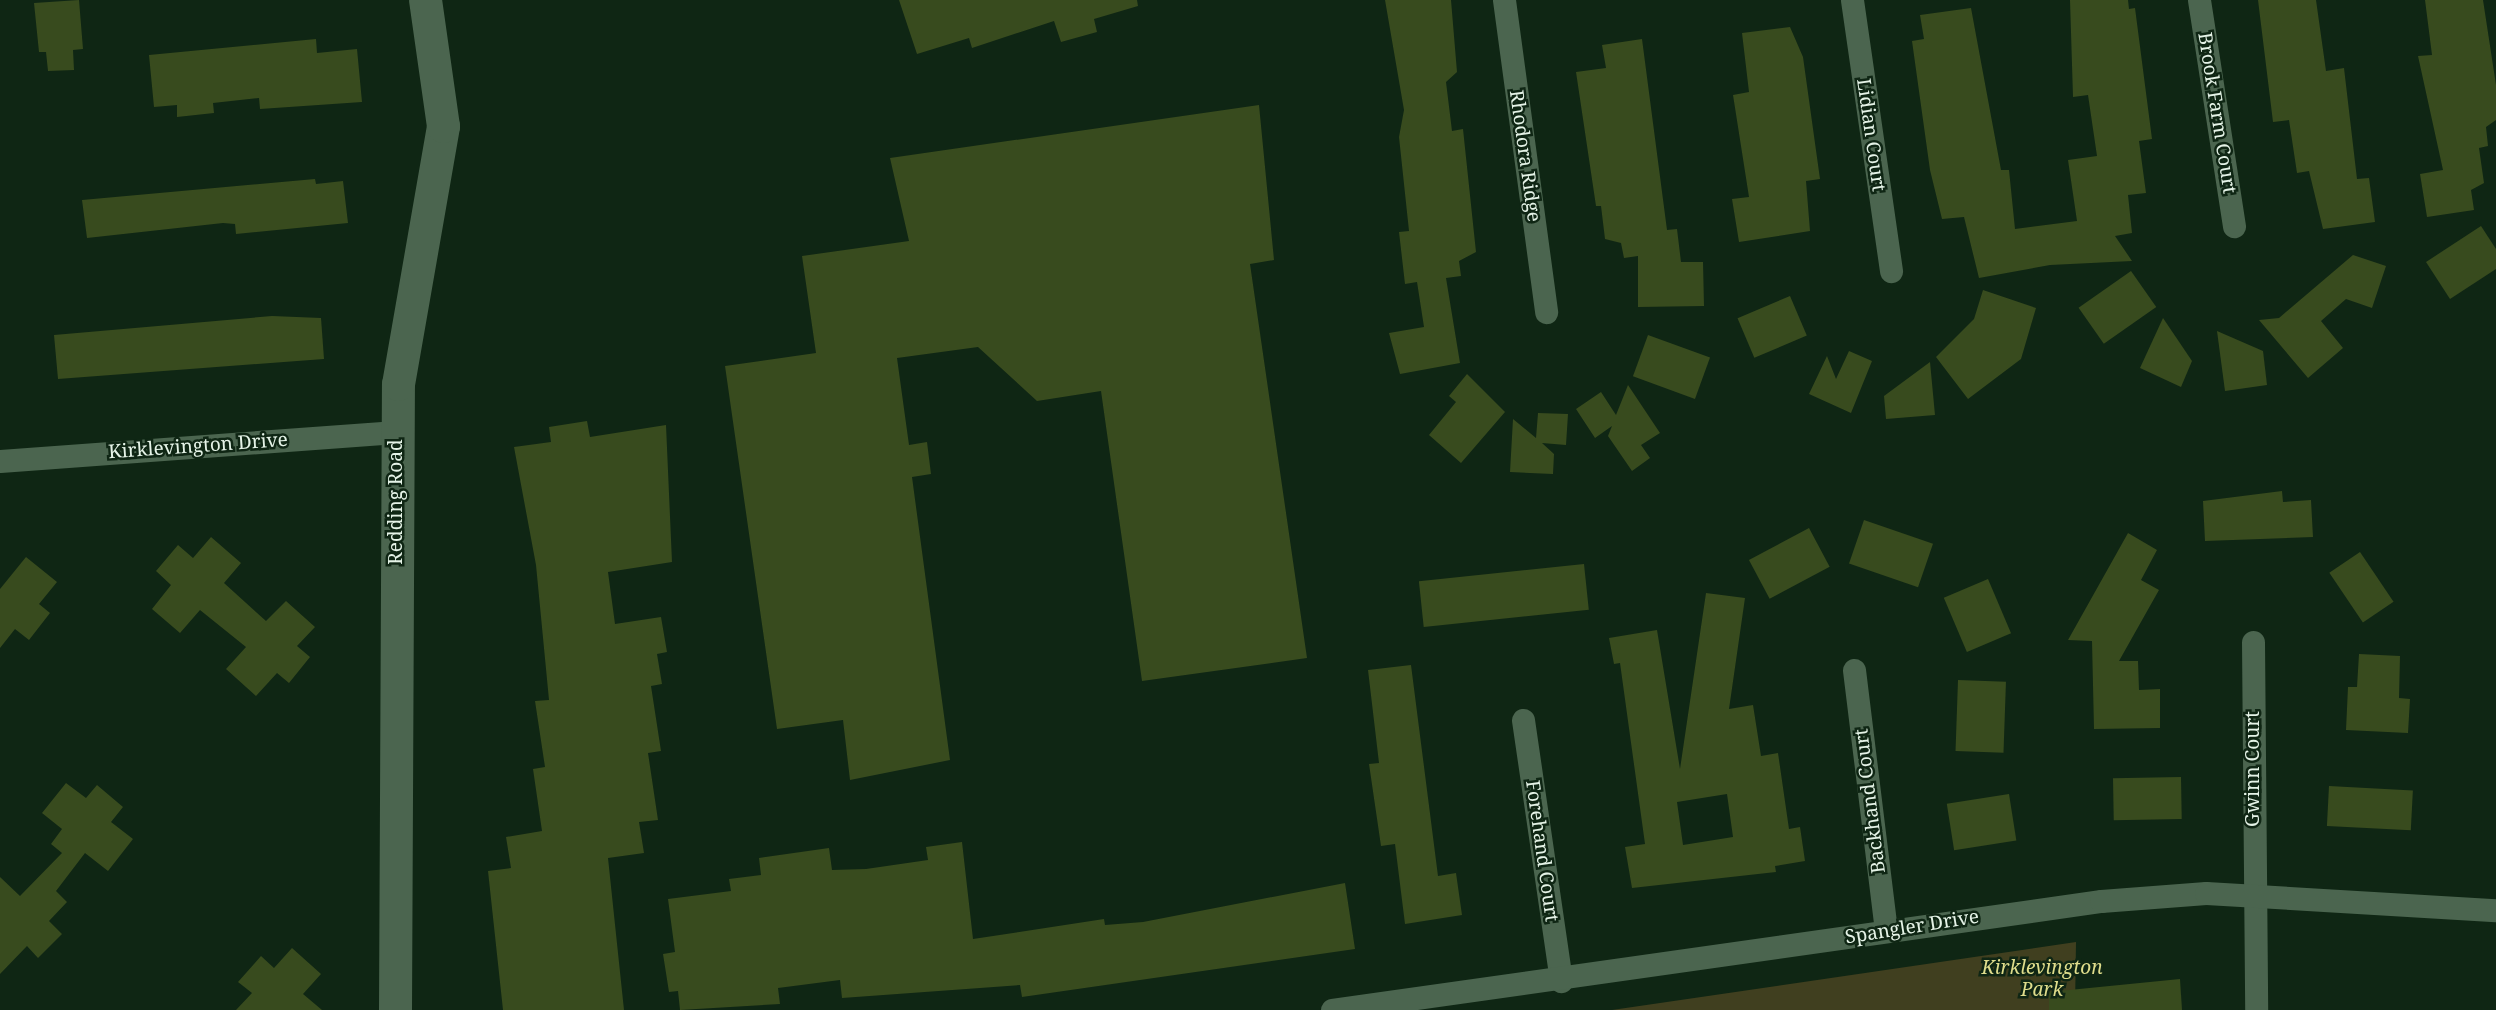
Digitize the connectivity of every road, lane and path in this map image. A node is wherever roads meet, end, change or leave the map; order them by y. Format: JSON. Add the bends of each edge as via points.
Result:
{"nodes":[{"id":1,"x":425,"y":0,"type":"edge"},
{"id":2,"x":1852,"y":0,"type":"edge"},
{"id":3,"x":2199,"y":0,"type":"edge"},
{"id":4,"x":1508,"y":1,"type":"edge"},
{"id":5,"x":2234,"y":226,"type":"dead end"},
{"id":6,"x":1891,"y":271,"type":"dead end"},
{"id":7,"x":1546,"y":312,"type":"dead end"},
{"id":8,"x":396,"y":432,"type":"junction"},
{"id":9,"x":0,"y":461,"type":"edge"},
{"id":10,"x":2253,"y":642,"type":"dead end"},
{"id":11,"x":1854,"y":670,"type":"dead end"},
{"id":12,"x":1523,"y":720,"type":"dead end"},
{"id":13,"x":2252,"y":895,"type":"junction"},
{"id":14,"x":2496,"y":910,"type":"edge"},
{"id":15,"x":1886,"y":932,"type":"junction"},
{"id":16,"x":1561,"y":981,"type":"junction"},
{"id":17,"x":395,"y":1010,"type":"edge"},
{"id":18,"x":1332,"y":1010,"type":"edge"},
{"id":19,"x":2256,"y":1010,"type":"edge"}],
"edges":[{"from":1,"to":8,"type":"street","name":"Redding Road","via":[[441,98],[441,155],[398,384]]},
{"from":2,"to":6,"type":"street","name":"Lidian Court"},
{"from":3,"to":5,"type":"street","name":"Brook Farm Court"},
{"from":4,"to":7,"type":"street","name":"Rhodora Ridge"},
{"from":8,"to":9,"type":"street","name":"Kirklevington Drive"},
{"from":8,"to":17,"type":"street","name":"Redding Road"},
{"from":10,"to":13,"type":"street","name":"Gwinn Court"},
{"from":11,"to":15,"type":"street","name":"Backhand Court"},
{"from":12,"to":16,"type":"street","name":"Forehand Court"},
{"from":13,"to":14,"type":"street","name":"Spangler Drive"},
{"from":13,"to":15,"type":"street","name":"Spangler Drive","via":[[2101,901]]},
{"from":13,"to":19,"type":"street","name":"Gwinn Court"},
{"from":15,"to":16,"type":"street","name":"Spangler Drive"},
{"from":16,"to":18,"type":"street","name":"Spangler Drive"}]}
